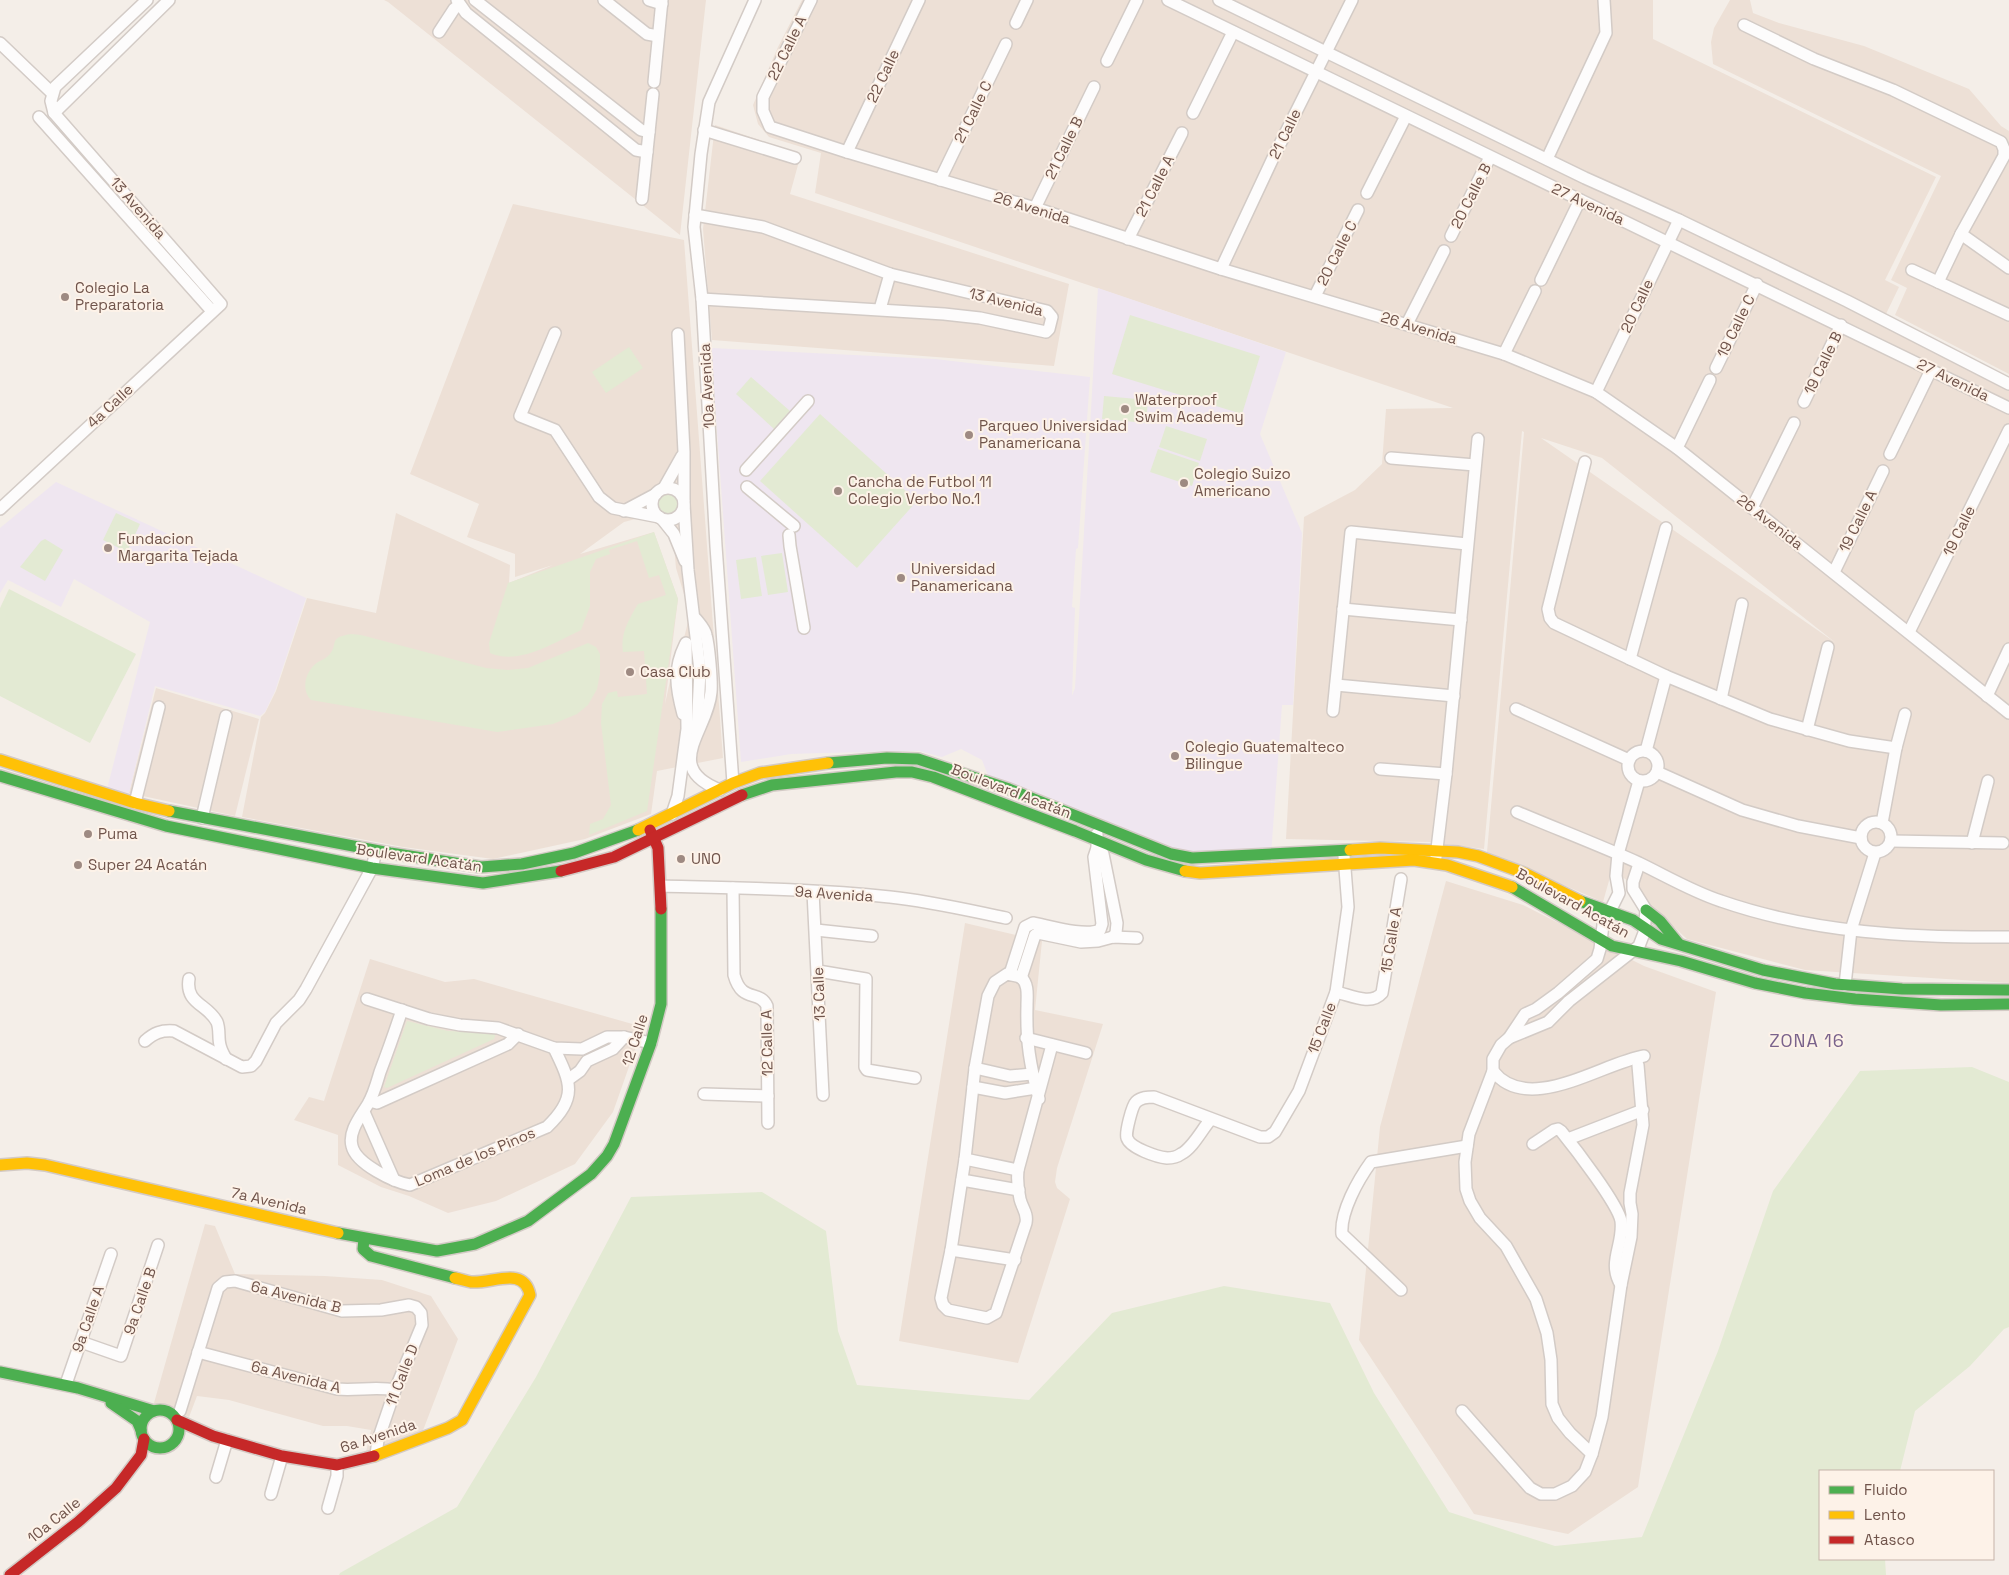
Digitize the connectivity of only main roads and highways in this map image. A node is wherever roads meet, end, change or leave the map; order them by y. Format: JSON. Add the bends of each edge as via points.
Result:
{"nodes":[{"id":1,"x":0,"y":760,"type":"edge"},
{"id":2,"x":0,"y":776,"type":"edge"},
{"id":3,"x":648,"y":826,"type":"junction"},
{"id":4,"x":654,"y":839,"type":"junction"},
{"id":5,"x":1646,"y":910,"type":"road end"},
{"id":6,"x":1678,"y":944,"type":"junction"},
{"id":7,"x":2009,"y":990,"type":"edge"},
{"id":8,"x":2009,"y":1004,"type":"edge"},
{"id":9,"x":0,"y":1166,"type":"edge"},
{"id":10,"x":528,"y":1220,"type":"joint"},
{"id":11,"x":364,"y":1239,"type":"junction"},
{"id":12,"x":0,"y":1372,"type":"edge"},
{"id":13,"x":91,"y":1390,"type":"junction"},
{"id":14,"x":154,"y":1411,"type":"junction"},
{"id":15,"x":178,"y":1416,"type":"junction"},
{"id":16,"x":143,"y":1435,"type":"junction"},
{"id":17,"x":213,"y":1436,"type":"junction"},
{"id":18,"x":177,"y":1437,"type":"junction"},
{"id":19,"x":158,"y":1448,"type":"junction"},
{"id":20,"x":116,"y":1488,"type":"junction"},
{"id":21,"x":10,"y":1575,"type":"edge"}],
"edges":[{"from":1,"to":3,"type":"main road","name":"Boulevard Acatán","via":[[135,803],[202,818],[481,867],[529,863],[574,853]]},
{"from":2,"to":4,"type":"main road","name":"Boulevard Acatán","via":[[166,826],[372,868],[483,883],[589,864]]},
{"from":3,"to":4,"type":"main road","name":"12 Calle"},
{"from":3,"to":6,"type":"main road","name":"Boulevard Acatán","via":[[732,783],[760,773],[887,758],[918,759],[1009,789],[1171,854],[1192,858],[1380,848],[1437,850],[1478,856],[1585,904],[1633,920]]},
{"from":4,"to":8,"type":"main road","name":"Boulevard Acatán","via":[[750,790],[794,781],[912,772],[933,777],[1157,866],[1191,872],[1414,860],[1435,863],[1516,888],[1612,946],[1681,961],[1755,983],[1855,999],[1941,1005]]},
{"from":4,"to":10,"type":"main road","name":"12 Calle","via":[[661,886],[661,1004],[651,1043],[607,1156],[581,1182]]},
{"from":5,"to":6,"type":"main road","via":[[1660,921]]},
{"from":6,"to":7,"type":"main road","name":"Boulevard Acatán","via":[[1763,970],[1845,985]]},
{"from":9,"to":11,"type":"main road","name":"7a Avenida","via":[[45,1165]]},
{"from":10,"to":11,"type":"main road","name":"7a Avenida","via":[[475,1244],[445,1251]]},
{"from":11,"to":17,"type":"main road","name":"6a Avenida","via":[[363,1249],[371,1256],[471,1282],[514,1278],[526,1282],[529,1287],[530,1295],[524,1307],[462,1420],[448,1428],[338,1465],[282,1456]]},
{"from":12,"to":13,"type":"main road"},
{"from":13,"to":14,"type":"main road"},
{"from":13,"to":16,"type":"main road","via":[[137,1421]]},
{"from":14,"to":15,"type":"main road","via":[[164,1410]]},
{"from":14,"to":16,"type":"main road","via":[[144,1418]]},
{"from":15,"to":17,"type":"main road","name":"6a Avenida"},
{"from":15,"to":18,"type":"main road"},
{"from":16,"to":19,"type":"main road"},
{"from":16,"to":20,"type":"main road","name":"10a Calle","via":[[141,1455]]},
{"from":17,"to":18,"type":"main road","name":"6a Avenida","via":[[187,1434]]},
{"from":18,"to":19,"type":"main road","via":[[169,1446]]},
{"from":19,"to":20,"type":"main road","name":"10a Calle","via":[[138,1474]]},
{"from":20,"to":21,"type":"main road","name":"10a Calle"}]}
